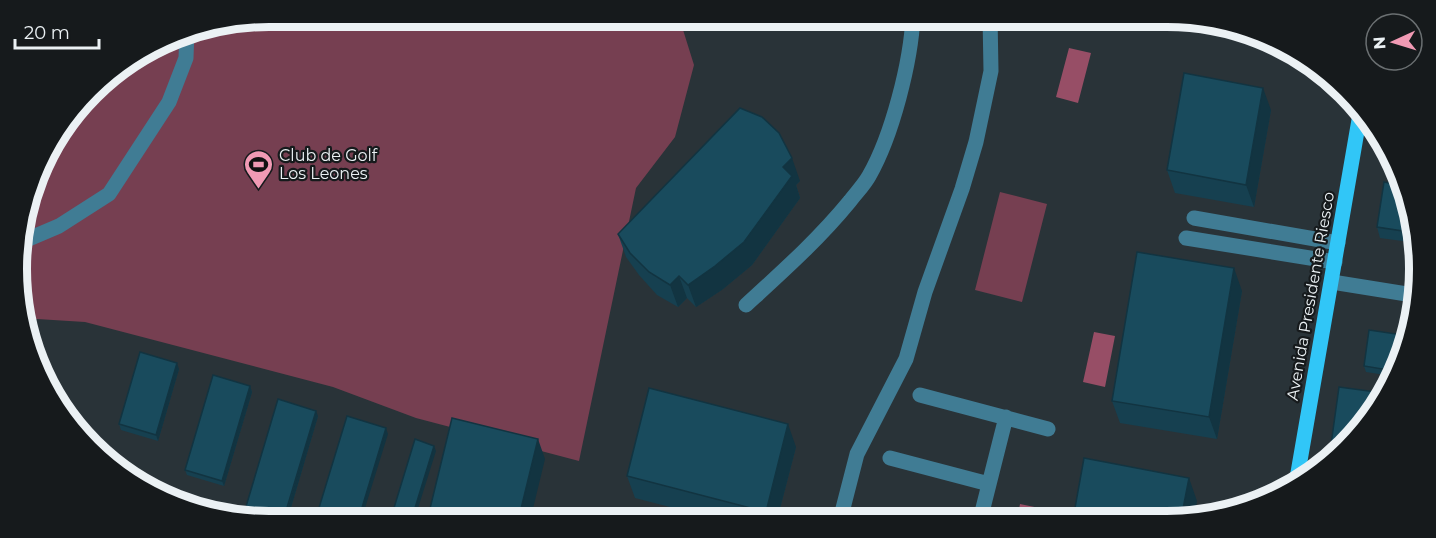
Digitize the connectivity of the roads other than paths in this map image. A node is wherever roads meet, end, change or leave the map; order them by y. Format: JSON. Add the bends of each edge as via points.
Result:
{"nodes":[{"id":1,"x":912,"y":27,"type":"edge"},
{"id":2,"x":990,"y":27,"type":"edge"},
{"id":3,"x":187,"y":41,"type":"edge"},
{"id":4,"x":1359,"y":122,"type":"edge"},
{"id":5,"x":1194,"y":218,"type":"dead end"},
{"id":6,"x":1186,"y":238,"type":"dead end"},
{"id":7,"x":29,"y":239,"type":"edge"},
{"id":8,"x":1338,"y":243,"type":"junction"},
{"id":9,"x":1335,"y":262,"type":"junction"},
{"id":10,"x":1332,"y":282,"type":"junction"},
{"id":11,"x":1407,"y":295,"type":"edge"},
{"id":12,"x":746,"y":305,"type":"dead end"},
{"id":13,"x":920,"y":395,"type":"dead end"},
{"id":14,"x":1006,"y":417,"type":"junction"},
{"id":15,"x":1048,"y":429,"type":"dead end"},
{"id":16,"x":890,"y":458,"type":"dead end"},
{"id":17,"x":1298,"y":472,"type":"edge"},
{"id":18,"x":989,"y":484,"type":"junction"},
{"id":19,"x":842,"y":511,"type":"edge"},
{"id":20,"x":982,"y":511,"type":"edge"}],
"edges":[{"from":1,"to":12,"type":"street","via":[[908,58],[889,130],[869,176],[838,215]]},
{"from":2,"to":19,"type":"street","via":[[991,71],[965,180],[906,359],[857,454]]},
{"from":3,"to":7,"type":"street","via":[[186,58],[169,102],[109,194],[59,226]]},
{"from":4,"to":8,"type":"main road","name":"Avenida Presidente Riesco"},
{"from":5,"to":8,"type":"street"},
{"from":6,"to":9,"type":"street"},
{"from":8,"to":9,"type":"main road","name":"Avenida Presidente Riesco"},
{"from":9,"to":10,"type":"main road","name":"Avenida Presidente Riesco"},
{"from":10,"to":11,"type":"street"},
{"from":10,"to":17,"type":"main road","name":"Avenida Presidente Riesco"},
{"from":13,"to":14,"type":"street"},
{"from":14,"to":15,"type":"street"},
{"from":14,"to":18,"type":"street"},
{"from":16,"to":18,"type":"street"},
{"from":18,"to":20,"type":"street"}]}
